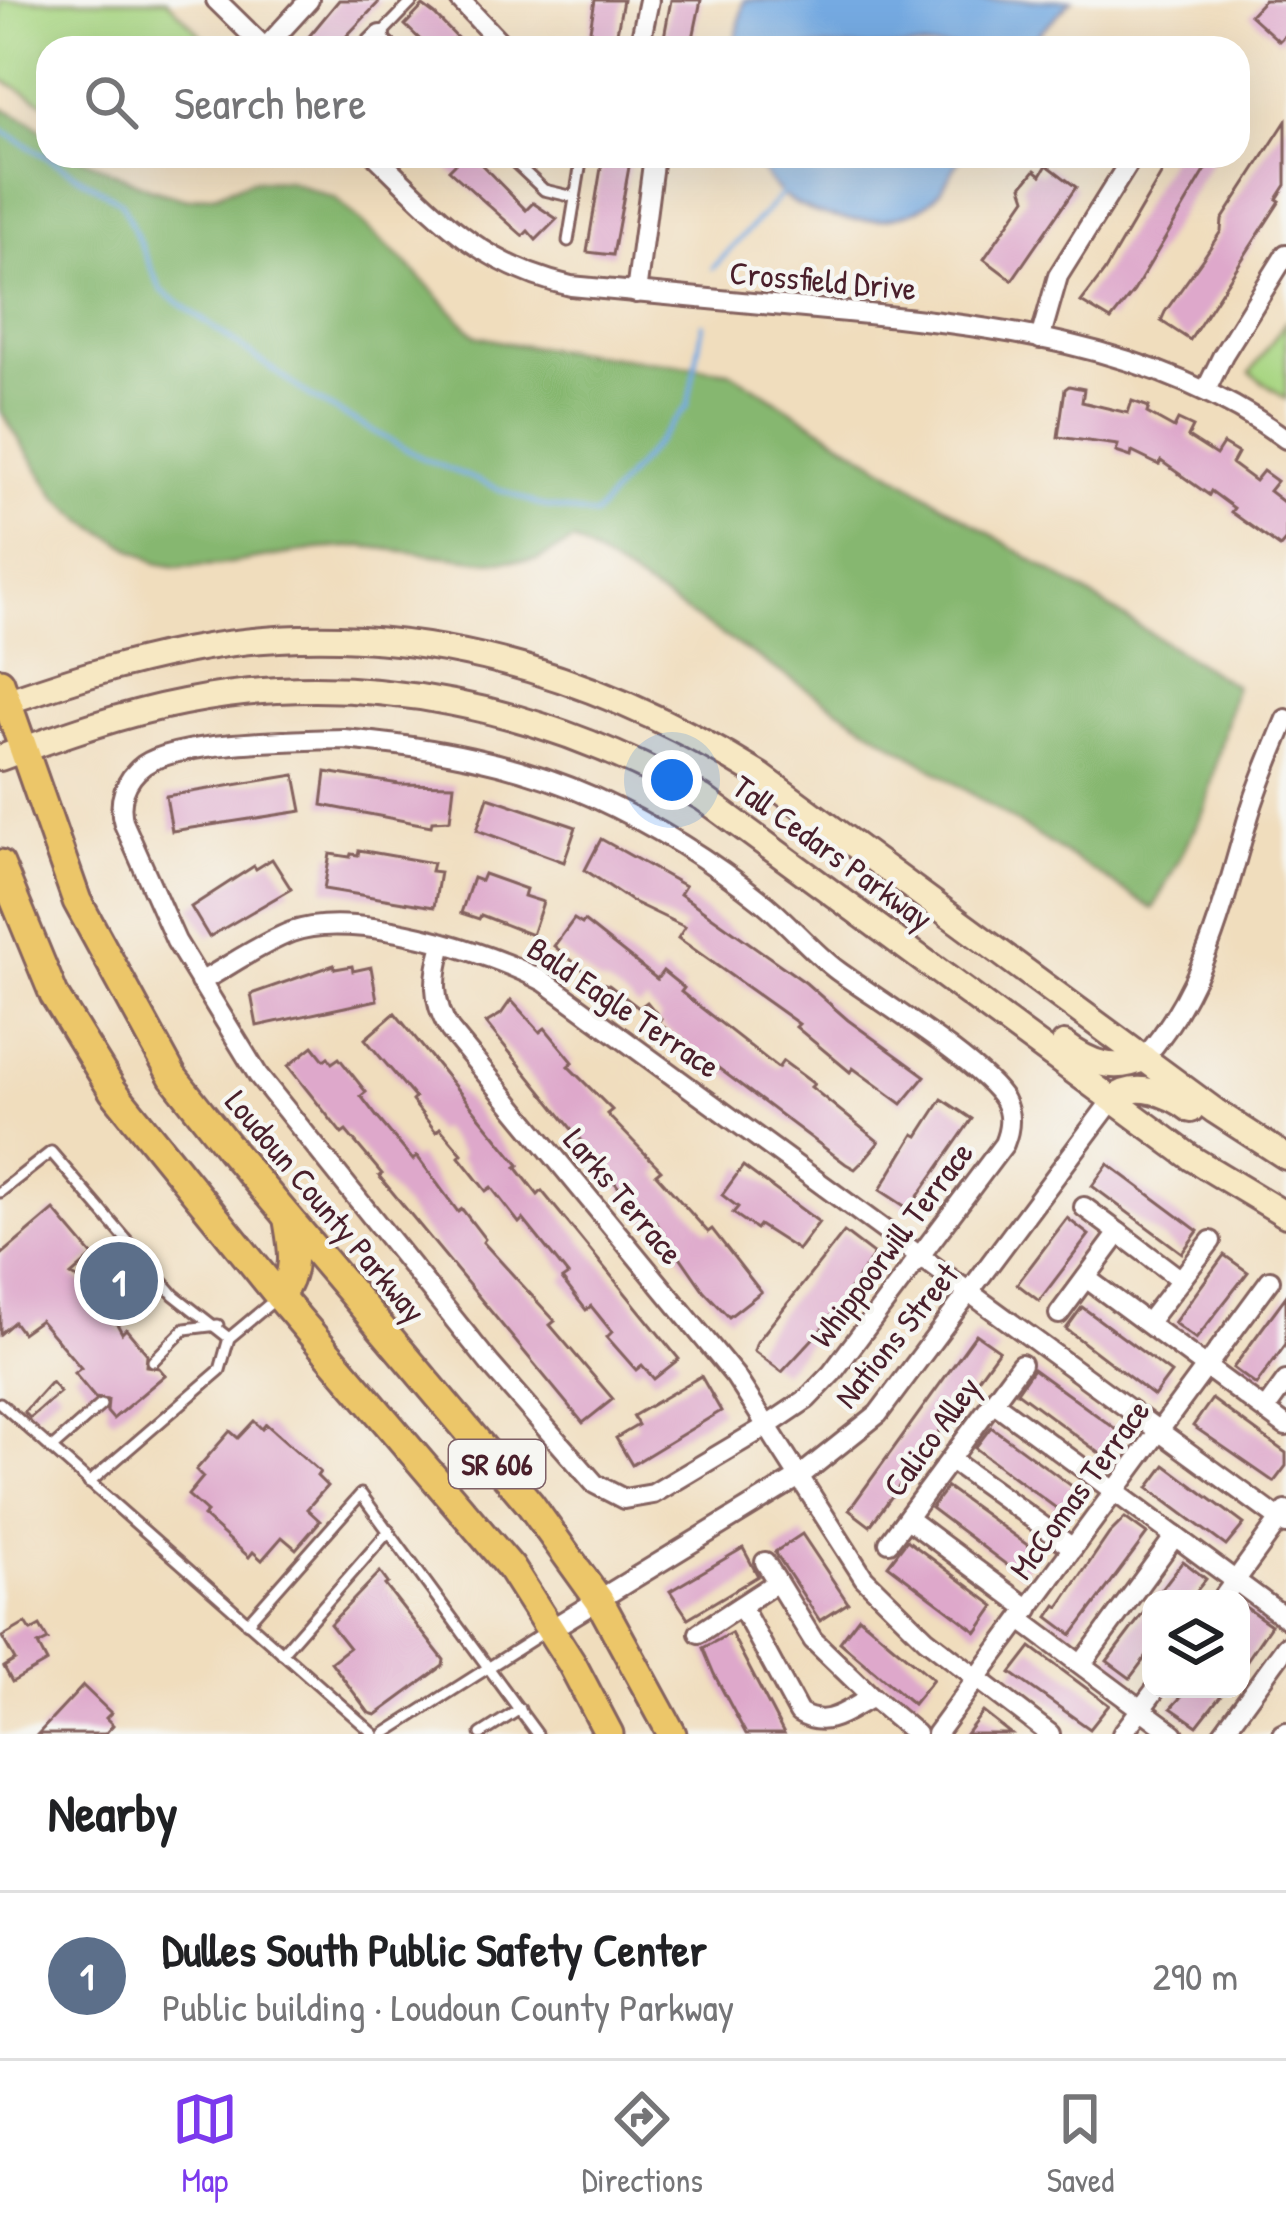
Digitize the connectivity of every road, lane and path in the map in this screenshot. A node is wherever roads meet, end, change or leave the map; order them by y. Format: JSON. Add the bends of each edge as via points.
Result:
{"nodes":[{"id":1,"x":216,"y":0,"type":"edge"},
{"id":2,"x":309,"y":0,"type":"edge"},
{"id":3,"x":414,"y":0,"type":"edge"},
{"id":4,"x":460,"y":0,"type":"edge"},
{"id":5,"x":649,"y":0,"type":"edge"},
{"id":6,"x":253,"y":36,"type":"edge"},
{"id":7,"x":276,"y":36,"type":"edge"},
{"id":8,"x":386,"y":36,"type":"edge"},
{"id":9,"x":494,"y":36,"type":"edge"},
{"id":10,"x":642,"y":36,"type":"edge"},
{"id":11,"x":388,"y":168,"type":"edge"},
{"id":12,"x":521,"y":168,"type":"edge"},
{"id":13,"x":580,"y":168,"type":"edge"},
{"id":14,"x":652,"y":168,"type":"edge"},
{"id":15,"x":1125,"y":168,"type":"edge"},
{"id":16,"x":574,"y":197,"type":"junction"},
{"id":17,"x":568,"y":242,"type":"dead end"},
{"id":18,"x":1286,"y":254,"type":"edge"},
{"id":19,"x":636,"y":292,"type":"junction"},
{"id":20,"x":1040,"y":339,"type":"junction"},
{"id":21,"x":1206,"y":390,"type":"junction"},
{"id":22,"x":1286,"y":439,"type":"edge"},
{"id":23,"x":2,"y":696,"type":"edge"},
{"id":24,"x":1286,"y":719,"type":"edge"},
{"id":25,"x":11,"y":754,"type":"edge"},
{"id":26,"x":0,"y":865,"type":"edge"},
{"id":27,"x":443,"y":944,"type":"junction"},
{"id":28,"x":200,"y":982,"type":"junction"},
{"id":29,"x":1008,"y":1020,"type":"junction"},
{"id":30,"x":1144,"y":1058,"type":"junction"},
{"id":31,"x":1113,"y":1099,"type":"junction"},
{"id":32,"x":1261,"y":1142,"type":"junction"},
{"id":33,"x":1286,"y":1157,"type":"edge"},
{"id":34,"x":0,"y":1192,"type":"edge"},
{"id":35,"x":1084,"y":1207,"type":"dead end"},
{"id":36,"x":1286,"y":1215,"type":"edge"},
{"id":37,"x":288,"y":1217,"type":"junction"},
{"id":38,"x":1118,"y":1233,"type":"junction"},
{"id":39,"x":1211,"y":1241,"type":"dead end"},
{"id":40,"x":920,"y":1255,"type":"junction"},
{"id":41,"x":1085,"y":1278,"type":"junction"},
{"id":42,"x":1181,"y":1280,"type":"junction"},
{"id":43,"x":1270,"y":1280,"type":"dead end"},
{"id":44,"x":970,"y":1292,"type":"junction"},
{"id":45,"x":279,"y":1296,"type":"junction"},
{"id":46,"x":1059,"y":1314,"type":"dead end"},
{"id":47,"x":1148,"y":1322,"type":"junction"},
{"id":48,"x":218,"y":1325,"type":"junction"},
{"id":49,"x":229,"y":1337,"type":"junction"},
{"id":50,"x":153,"y":1361,"type":"dead end"},
{"id":51,"x":1022,"y":1364,"type":"dead end"},
{"id":52,"x":1206,"y":1367,"type":"junction"},
{"id":53,"x":1286,"y":1381,"type":"edge"},
{"id":54,"x":993,"y":1402,"type":"junction"},
{"id":55,"x":0,"y":1403,"type":"edge"},
{"id":56,"x":101,"y":1405,"type":"dead end"},
{"id":57,"x":1264,"y":1410,"type":"junction"},
{"id":58,"x":767,"y":1426,"type":"junction"},
{"id":59,"x":1286,"y":1426,"type":"edge"},
{"id":60,"x":1160,"y":1431,"type":"junction"},
{"id":61,"x":51,"y":1449,"type":"junction"},
{"id":62,"x":951,"y":1460,"type":"junction"},
{"id":63,"x":800,"y":1477,"type":"junction"},
{"id":64,"x":89,"y":1483,"type":"junction"},
{"id":65,"x":1116,"y":1490,"type":"junction"},
{"id":66,"x":1284,"y":1518,"type":"edge"},
{"id":67,"x":908,"y":1519,"type":"junction"},
{"id":68,"x":389,"y":1531,"type":"junction"},
{"id":69,"x":1175,"y":1536,"type":"junction"},
{"id":70,"x":889,"y":1542,"type":"dead end"},
{"id":71,"x":1073,"y":1548,"type":"junction"},
{"id":72,"x":765,"y":1562,"type":"dead end"},
{"id":73,"x":1235,"y":1580,"type":"junction"},
{"id":74,"x":777,"y":1582,"type":"junction"},
{"id":75,"x":1228,"y":1590,"type":"edge"},
{"id":76,"x":598,"y":1600,"type":"junction"},
{"id":77,"x":741,"y":1606,"type":"junction"},
{"id":78,"x":1025,"y":1614,"type":"junction"},
{"id":79,"x":1286,"y":1618,"type":"edge"},
{"id":80,"x":247,"y":1623,"type":"junction"},
{"id":81,"x":550,"y":1628,"type":"junction"},
{"id":82,"x":699,"y":1634,"type":"dead end"},
{"id":83,"x":1286,"y":1646,"type":"edge"},
{"id":84,"x":282,"y":1653,"type":"junction"},
{"id":85,"x":1083,"y":1662,"type":"junction"},
{"id":86,"x":490,"y":1667,"type":"junction"},
{"id":87,"x":978,"y":1679,"type":"junction"},
{"id":88,"x":872,"y":1697,"type":"junction"},
{"id":89,"x":1149,"y":1698,"type":"edge"},
{"id":90,"x":1142,"y":1708,"type":"junction"},
{"id":91,"x":520,"y":1709,"type":"junction"},
{"id":92,"x":811,"y":1728,"type":"edge"},
{"id":93,"x":374,"y":1734,"type":"edge"},
{"id":94,"x":385,"y":1734,"type":"edge"},
{"id":95,"x":481,"y":1734,"type":"edge"},
{"id":96,"x":537,"y":1734,"type":"edge"},
{"id":97,"x":609,"y":1734,"type":"edge"},
{"id":98,"x":672,"y":1734,"type":"edge"},
{"id":99,"x":916,"y":1734,"type":"edge"},
{"id":100,"x":936,"y":1734,"type":"edge"},
{"id":101,"x":1050,"y":1734,"type":"edge"},
{"id":102,"x":1122,"y":1734,"type":"edge"},
{"id":103,"x":1174,"y":1734,"type":"edge"},
{"id":104,"x":1222,"y":1734,"type":"edge"}],
"edges":[{"from":1,"to":6,"type":"street"},
{"from":2,"to":7,"type":"street"},
{"from":3,"to":8,"type":"lane"},
{"from":4,"to":9,"type":"street"},
{"from":5,"to":10,"type":"street"},
{"from":11,"to":19,"type":"street","name":"Crossfield Drive","via":[[453,231],[507,266],[571,286]]},
{"from":12,"to":16,"type":"lane","via":[[544,190]]},
{"from":13,"to":16,"type":"lane"},
{"from":14,"to":19,"type":"street"},
{"from":15,"to":20,"type":"street","via":[[1058,275]]},
{"from":16,"to":17,"type":"lane"},
{"from":18,"to":21,"type":"street"},
{"from":19,"to":20,"type":"street","name":"Crossfield Drive"},
{"from":20,"to":21,"type":"street","name":"Crossfield Drive"},
{"from":21,"to":22,"type":"street","name":"Crossfield Drive"},
{"from":23,"to":25,"type":"main road","name":"Loudoun County Parkway","number":"SR 606"},
{"from":23,"to":30,"type":"main road","name":"Tall Cedars Parkway","via":[[168,654],[301,638],[421,645],[539,670],[653,714],[761,776]]},
{"from":24,"to":30,"type":"street","via":[[1208,955]]},
{"from":25,"to":29,"type":"main road","name":"Tall Cedars Parkway","via":[[183,702],[291,689],[424,696],[512,715],[634,760],[703,798]]},
{"from":25,"to":37,"type":"main road","name":"Loudoun County Parkway","number":"SR 606","via":[[138,1017],[200,1113]]},
{"from":26,"to":45,"type":"main road","number":"SR 606","via":[[34,953],[84,1047]]},
{"from":27,"to":28,"type":"street","name":"Bald Eagle Terrace","via":[[372,929],[306,928]]},
{"from":27,"to":40,"type":"street","name":"Bald Eagle Terrace","via":[[490,955],[545,982]]},
{"from":27,"to":58,"type":"street","name":"Larks Terrace","via":[[434,984],[450,1030],[735,1376]]},
{"from":28,"to":40,"type":"street","name":"Whippoorwill Terrace","via":[[120,812],[130,780],[152,761],[247,744],[344,739],[514,767],[677,842],[999,1094],[1009,1114],[1004,1144]]},
{"from":28,"to":58,"type":"street","name":"Whippoorwill Terrace","via":[[258,1075],[595,1484],[624,1499],[643,1498]]},
{"from":29,"to":30,"type":"main road","via":[[1033,1023],[1089,1061],[1129,1066]]},
{"from":29,"to":31,"type":"main road","name":"Tall Cedars Parkway"},
{"from":30,"to":32,"type":"main road","name":"Tall Cedars Parkway"},
{"from":31,"to":32,"type":"main road","via":[[1137,1090],[1163,1095],[1236,1142]]},
{"from":31,"to":36,"type":"main road","name":"Tall Cedars Parkway"},
{"from":31,"to":44,"type":"street","name":"Nations Street"},
{"from":32,"to":33,"type":"main road","name":"Tall Cedars Parkway"},
{"from":34,"to":48,"type":"lane","via":[[51,1152],[174,1295]]},
{"from":35,"to":38,"type":"street"},
{"from":37,"to":45,"type":"main road","via":[[291,1281]]},
{"from":37,"to":76,"type":"main road","name":"Loudoun County Parkway","number":"SR 606","via":[[530,1504]]},
{"from":38,"to":41,"type":"street"},
{"from":38,"to":42,"type":"street"},
{"from":39,"to":42,"type":"street"},
{"from":40,"to":44,"type":"street","name":"Bald Eagle Terrace"},
{"from":40,"to":58,"type":"street","name":"Whippoorwill Terrace","via":[[832,1373]]},
{"from":41,"to":46,"type":"street"},
{"from":41,"to":47,"type":"street"},
{"from":42,"to":47,"type":"street"},
{"from":43,"to":52,"type":"street","name":"McComas Terrace"},
{"from":44,"to":60,"type":"street","name":"Bald Eagle Terrace"},
{"from":44,"to":63,"type":"street","name":"Nations Street","via":[[891,1400]]},
{"from":45,"to":49,"type":"lane"},
{"from":45,"to":81,"type":"main road","number":"SR 606","via":[[497,1552]]},
{"from":47,"to":52,"type":"street"},
{"from":48,"to":49,"type":"lane"},
{"from":48,"to":50,"type":"lane","via":[[185,1329]]},
{"from":49,"to":64,"type":"lane","via":[[220,1370]]},
{"from":51,"to":54,"type":"street","name":"Calico Alley"},
{"from":52,"to":57,"type":"street"},
{"from":52,"to":60,"type":"street","name":"McComas Terrace"},
{"from":53,"to":57,"type":"street"},
{"from":54,"to":62,"type":"street","name":"Calico Alley"},
{"from":54,"to":65,"type":"street"},
{"from":55,"to":61,"type":"lane"},
{"from":56,"to":61,"type":"lane"},
{"from":57,"to":59,"type":"street"},
{"from":58,"to":63,"type":"street","name":"Larks Terrace"},
{"from":60,"to":65,"type":"street","name":"McComas Terrace"},
{"from":60,"to":66,"type":"street","name":"Bald Eagle Terrace"},
{"from":61,"to":64,"type":"lane"},
{"from":62,"to":67,"type":"street","name":"Calico Alley"},
{"from":62,"to":71,"type":"street"},
{"from":63,"to":76,"type":"street","name":"Nations Street"},
{"from":63,"to":87,"type":"street","name":"Larks Terrace","via":[[872,1588]]},
{"from":64,"to":80,"type":"lane"},
{"from":65,"to":69,"type":"street"},
{"from":65,"to":71,"type":"street","name":"McComas Terrace"},
{"from":66,"to":73,"type":"street"},
{"from":67,"to":70,"type":"street","name":"Calico Alley"},
{"from":67,"to":78,"type":"street"},
{"from":68,"to":80,"type":"lane","via":[[361,1494]]},
{"from":68,"to":84,"type":"lane"},
{"from":68,"to":86,"type":"lane"},
{"from":69,"to":73,"type":"street"},
{"from":69,"to":85,"type":"street"},
{"from":71,"to":78,"type":"street","name":"McComas Terrace"},
{"from":72,"to":74,"type":"street"},
{"from":73,"to":75,"type":"street"},
{"from":73,"to":79,"type":"street"},
{"from":74,"to":77,"type":"street"},
{"from":74,"to":88,"type":"street","via":[[813,1640]]},
{"from":76,"to":81,"type":"street","name":"Nations Street"},
{"from":76,"to":98,"type":"main road","name":"Loudoun County Parkway","number":"SR 606"},
{"from":77,"to":82,"type":"street"},
{"from":77,"to":92,"type":"street"},
{"from":78,"to":85,"type":"street"},
{"from":78,"to":87,"type":"street","name":"McComas Terrace"},
{"from":80,"to":84,"type":"lane"},
{"from":81,"to":86,"type":"lane"},
{"from":81,"to":97,"type":"main road","number":"SR 606"},
{"from":83,"to":104,"type":"street"},
{"from":84,"to":93,"type":"lane"},
{"from":85,"to":90,"type":"street"},
{"from":86,"to":91,"type":"lane"},
{"from":86,"to":94,"type":"lane"},
{"from":87,"to":100,"type":"street","name":"McComas Terrace"},
{"from":87,"to":101,"type":"street","name":"Larks Terrace"},
{"from":88,"to":92,"type":"street"},
{"from":88,"to":99,"type":"street"},
{"from":89,"to":90,"type":"street"},
{"from":90,"to":102,"type":"street"},
{"from":90,"to":103,"type":"street"},
{"from":91,"to":95,"type":"lane"},
{"from":91,"to":96,"type":"lane"}]}
